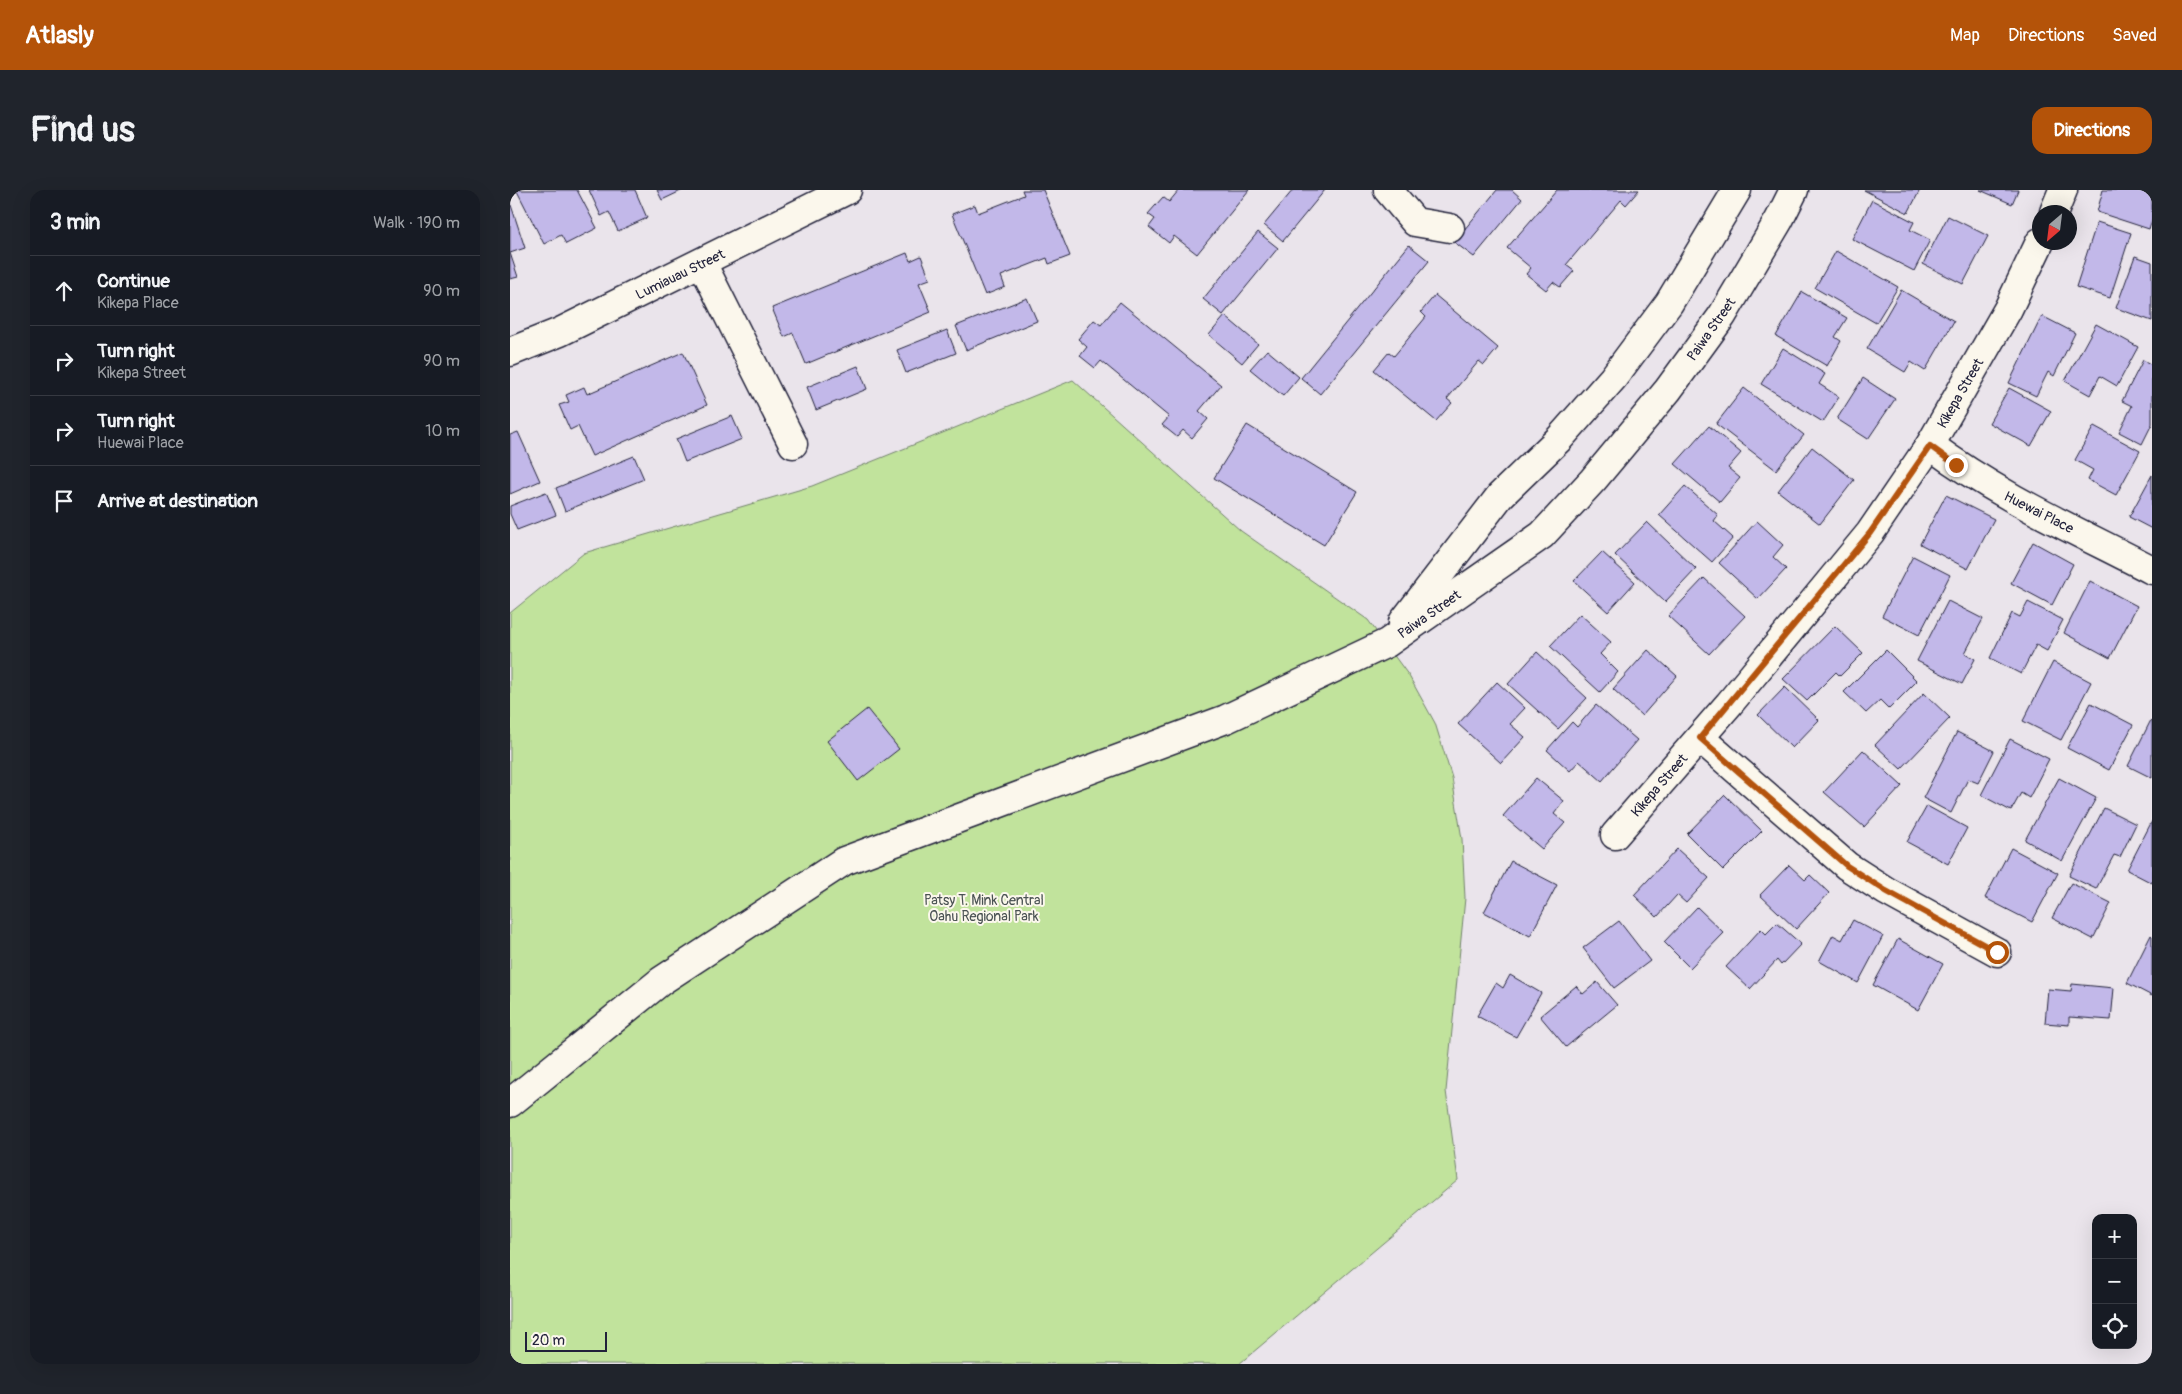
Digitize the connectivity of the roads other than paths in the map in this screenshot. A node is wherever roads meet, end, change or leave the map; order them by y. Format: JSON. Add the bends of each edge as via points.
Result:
{"nodes":[{"id":1,"x":847,"y":190,"type":"edge"},
{"id":2,"x":1388,"y":190,"type":"edge"},
{"id":3,"x":1737,"y":190,"type":"edge"},
{"id":4,"x":1794,"y":190,"type":"edge"},
{"id":5,"x":2063,"y":190,"type":"edge"},
{"id":6,"x":2057,"y":205,"type":"edge"},
{"id":7,"x":1450,"y":228,"type":"dead end"},
{"id":8,"x":2036,"y":250,"type":"edge"},
{"id":9,"x":702,"y":263,"type":"junction"},
{"id":10,"x":510,"y":352,"type":"edge"},
{"id":11,"x":794,"y":444,"type":"dead end"},
{"id":12,"x":1930,"y":446,"type":"junction"},
{"id":13,"x":2152,"y":570,"type":"edge"},
{"id":14,"x":1387,"y":643,"type":"junction"},
{"id":15,"x":1700,"y":738,"type":"junction"},
{"id":16,"x":1615,"y":835,"type":"dead end"},
{"id":17,"x":1997,"y":952,"type":"dead end"},
{"id":18,"x":510,"y":1103,"type":"edge"}],
"edges":[{"from":1,"to":9,"type":"street","name":"Lumiauau Street"},
{"from":2,"to":7,"type":"street","via":[[1415,222]]},
{"from":3,"to":14,"type":"street","name":"Paiwa Street","via":[[1669,303],[1613,378],[1559,439],[1500,496]]},
{"from":4,"to":14,"type":"street","name":"Paiwa Street","via":[[1722,316],[1668,390],[1593,480],[1542,535]]},
{"from":5,"to":6,"type":"street"},
{"from":8,"to":12,"type":"street","name":"Kikepa Street","via":[[2008,309]]},
{"from":9,"to":10,"type":"street","name":"Lumiauau Street","via":[[560,332]]},
{"from":9,"to":11,"type":"street"},
{"from":12,"to":13,"type":"street","name":"Huewai Place","via":[[1994,488]]},
{"from":12,"to":15,"type":"street","name":"Kikepa Street","via":[[1870,533]]},
{"from":14,"to":18,"type":"street","via":[[1226,720],[844,861],[661,981]]},
{"from":15,"to":16,"type":"street","name":"Kikepa Street"},
{"from":15,"to":17,"type":"street","via":[[1847,866]]}]}
